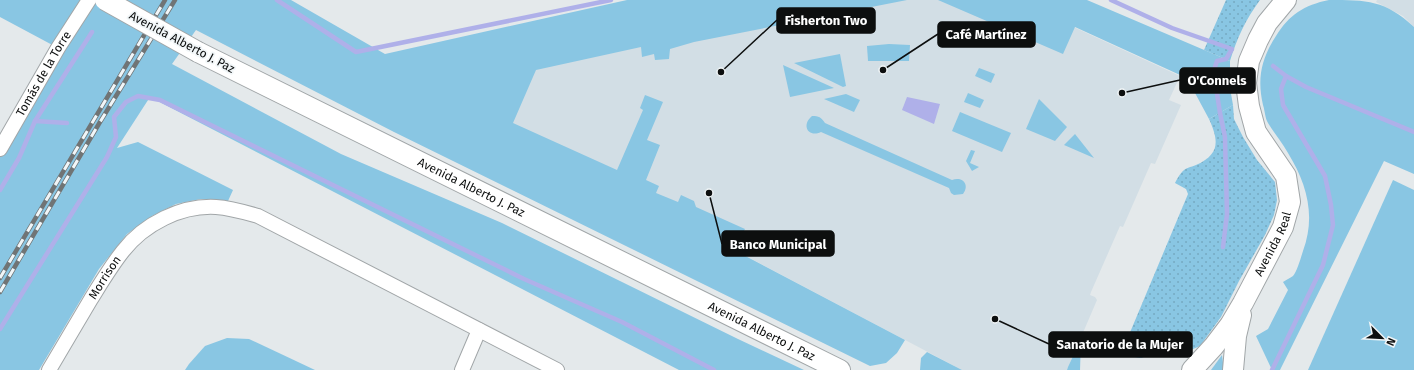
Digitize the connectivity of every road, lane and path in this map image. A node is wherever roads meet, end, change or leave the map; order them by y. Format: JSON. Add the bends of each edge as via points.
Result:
{"nodes":[{"id":1,"x":89,"y":0,"type":"edge"},
{"id":2,"x":105,"y":0,"type":"edge"},
{"id":3,"x":1287,"y":3,"type":"edge"},
{"id":4,"x":0,"y":149,"type":"edge"},
{"id":5,"x":1243,"y":303,"type":"junction"},
{"id":6,"x":479,"y":330,"type":"junction"},
{"id":7,"x":49,"y":370,"type":"edge"},
{"id":8,"x":462,"y":370,"type":"edge"},
{"id":9,"x":557,"y":370,"type":"edge"},
{"id":10,"x":840,"y":370,"type":"edge"},
{"id":11,"x":1192,"y":370,"type":"edge"},
{"id":12,"x":1233,"y":370,"type":"edge"}],
"edges":[{"from":1,"to":4,"type":"street","name":"Tomás de la Torre"},
{"from":2,"to":10,"type":"main road","name":"Avenida Alberto J. Paz","bridge":true,"via":[[198,52]]},
{"from":3,"to":5,"type":"main road","name":"Avenida Real","via":[[1267,23],[1258,40],[1249,61],[1246,83],[1248,106],[1256,132],[1286,176],[1290,202],[1283,227]]},
{"from":5,"to":11,"type":"main road","name":"Avenida Real","via":[[1218,341]]},
{"from":5,"to":12,"type":"main road","name":"Avenida Real","via":[[1236,336]]},
{"from":6,"to":7,"type":"street","name":"Morrison","via":[[258,216],[215,207],[194,208],[159,221],[139,234],[123,250]]},
{"from":6,"to":8,"type":"street"},
{"from":6,"to":9,"type":"street","name":"Morrison"}]}
